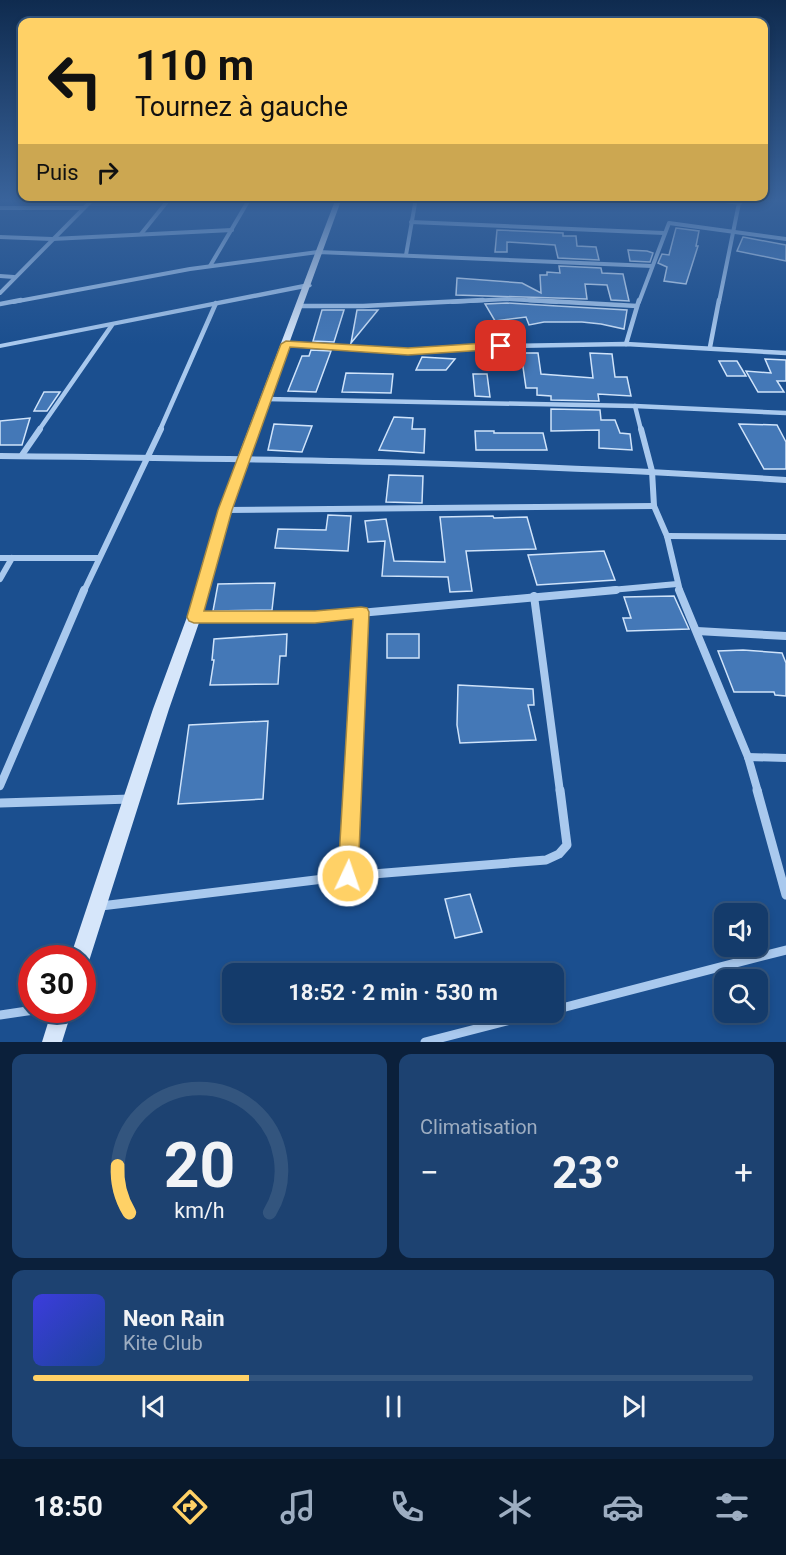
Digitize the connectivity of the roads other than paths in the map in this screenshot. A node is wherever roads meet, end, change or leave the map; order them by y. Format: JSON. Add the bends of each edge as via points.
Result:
{"nodes":[{"id":1,"x":44,"y":247,"type":"edge"},
{"id":2,"x":222,"y":247,"type":"edge"},
{"id":3,"x":320,"y":247,"type":"edge"},
{"id":4,"x":407,"y":247,"type":"edge"},
{"id":5,"x":658,"y":247,"type":"edge"},
{"id":6,"x":731,"y":247,"type":"edge"},
{"id":7,"x":318,"y":252,"type":"junction"},
{"id":8,"x":406,"y":255,"type":"junction"},
{"id":9,"x":210,"y":266,"type":"junction"},
{"id":10,"x":652,"y":266,"type":"junction"},
{"id":11,"x":0,"y":276,"type":"edge"},
{"id":12,"x":14,"y":277,"type":"junction"},
{"id":13,"x":308,"y":285,"type":"junction"},
{"id":14,"x":0,"y":293,"type":"edge"},
{"id":15,"x":216,"y":303,"type":"junction"},
{"id":16,"x":0,"y":304,"type":"edge"},
{"id":17,"x":300,"y":306,"type":"junction"},
{"id":18,"x":637,"y":306,"type":"junction"},
{"id":19,"x":112,"y":325,"type":"junction"},
{"id":20,"x":286,"y":344,"type":"junction"},
{"id":21,"x":626,"y":345,"type":"junction"},
{"id":22,"x":0,"y":346,"type":"edge"},
{"id":23,"x":710,"y":348,"type":"junction"},
{"id":24,"x":786,"y":353,"type":"edge"},
{"id":25,"x":266,"y":399,"type":"junction"},
{"id":26,"x":635,"y":406,"type":"junction"},
{"id":27,"x":786,"y":414,"type":"edge"},
{"id":28,"x":22,"y":455,"type":"junction"},
{"id":29,"x":0,"y":456,"type":"edge"},
{"id":30,"x":242,"y":459,"type":"junction"},
{"id":31,"x":147,"y":460,"type":"junction"},
{"id":32,"x":652,"y":471,"type":"junction"},
{"id":33,"x":786,"y":480,"type":"edge"},
{"id":34,"x":654,"y":506,"type":"junction"},
{"id":35,"x":225,"y":510,"type":"junction"},
{"id":36,"x":667,"y":536,"type":"junction"},
{"id":37,"x":786,"y":537,"type":"edge"},
{"id":38,"x":0,"y":558,"type":"edge"},
{"id":39,"x":12,"y":558,"type":"junction"},
{"id":40,"x":98,"y":558,"type":"junction"},
{"id":41,"x":0,"y":579,"type":"edge"},
{"id":42,"x":677,"y":584,"type":"junction"},
{"id":43,"x":534,"y":596,"type":"junction"},
{"id":44,"x":361,"y":612,"type":"junction"},
{"id":45,"x":194,"y":617,"type":"junction"},
{"id":46,"x":697,"y":631,"type":"junction"},
{"id":47,"x":786,"y":636,"type":"edge"},
{"id":48,"x":748,"y":757,"type":"junction"},
{"id":49,"x":786,"y":758,"type":"edge"},
{"id":50,"x":0,"y":786,"type":"edge"},
{"id":51,"x":131,"y":799,"type":"junction"},
{"id":52,"x":0,"y":803,"type":"edge"},
{"id":53,"x":348,"y":876,"type":"junction"},
{"id":54,"x":786,"y":895,"type":"edge"},
{"id":55,"x":98,"y":907,"type":"junction"},
{"id":56,"x":85,"y":945,"type":"edge"},
{"id":57,"x":786,"y":950,"type":"edge"},
{"id":58,"x":564,"y":1007,"type":"edge"},
{"id":59,"x":18,"y":1012,"type":"edge"},
{"id":60,"x":0,"y":1015,"type":"edge"},
{"id":61,"x":58,"y":1023,"type":"edge"},
{"id":62,"x":499,"y":1023,"type":"edge"},
{"id":63,"x":52,"y":1042,"type":"edge"},
{"id":64,"x":425,"y":1042,"type":"edge"}],
"edges":[{"from":1,"to":12,"type":"street"},
{"from":2,"to":9,"type":"street"},
{"from":3,"to":7,"type":"main road"},
{"from":4,"to":8,"type":"street"},
{"from":5,"to":10,"type":"street"},
{"from":6,"to":23,"type":"street"},
{"from":7,"to":8,"type":"street"},
{"from":7,"to":9,"type":"street"},
{"from":7,"to":13,"type":"main road"},
{"from":8,"to":10,"type":"street"},
{"from":9,"to":16,"type":"street"},
{"from":10,"to":18,"type":"street"},
{"from":11,"to":12,"type":"street"},
{"from":12,"to":14,"type":"street"},
{"from":13,"to":15,"type":"street"},
{"from":13,"to":17,"type":"main road"},
{"from":15,"to":19,"type":"street"},
{"from":15,"to":31,"type":"street"},
{"from":17,"to":18,"type":"street","via":[[507,299]]},
{"from":17,"to":20,"type":"main road"},
{"from":18,"to":21,"type":"street"},
{"from":19,"to":22,"type":"street"},
{"from":19,"to":28,"type":"street"},
{"from":20,"to":21,"type":"street","via":[[408,351]]},
{"from":20,"to":25,"type":"main road"},
{"from":21,"to":23,"type":"street"},
{"from":23,"to":24,"type":"street"},
{"from":25,"to":26,"type":"street"},
{"from":25,"to":30,"type":"main road"},
{"from":26,"to":27,"type":"street"},
{"from":26,"to":32,"type":"street"},
{"from":28,"to":29,"type":"street"},
{"from":28,"to":31,"type":"street"},
{"from":30,"to":31,"type":"street"},
{"from":30,"to":32,"type":"street"},
{"from":30,"to":35,"type":"main road"},
{"from":31,"to":40,"type":"street"},
{"from":32,"to":33,"type":"street"},
{"from":32,"to":34,"type":"street"},
{"from":34,"to":35,"type":"street"},
{"from":34,"to":36,"type":"street"},
{"from":35,"to":45,"type":"main road"},
{"from":36,"to":37,"type":"street"},
{"from":36,"to":42,"type":"street"},
{"from":38,"to":39,"type":"street"},
{"from":39,"to":40,"type":"street"},
{"from":39,"to":41,"type":"street"},
{"from":40,"to":50,"type":"street"},
{"from":42,"to":43,"type":"street"},
{"from":42,"to":46,"type":"street"},
{"from":43,"to":44,"type":"street"},
{"from":43,"to":53,"type":"street","via":[[567,845],[546,860]]},
{"from":44,"to":45,"type":"street","via":[[315,617]]},
{"from":44,"to":53,"type":"street"},
{"from":45,"to":51,"type":"main road"},
{"from":46,"to":47,"type":"street"},
{"from":46,"to":48,"type":"street"},
{"from":48,"to":49,"type":"street"},
{"from":48,"to":54,"type":"street"},
{"from":51,"to":52,"type":"street"},
{"from":51,"to":55,"type":"main road"},
{"from":53,"to":55,"type":"street"},
{"from":55,"to":56,"type":"main road"},
{"from":57,"to":58,"type":"street"},
{"from":59,"to":60,"type":"street"},
{"from":61,"to":63,"type":"main road"},
{"from":62,"to":64,"type":"street"}]}
